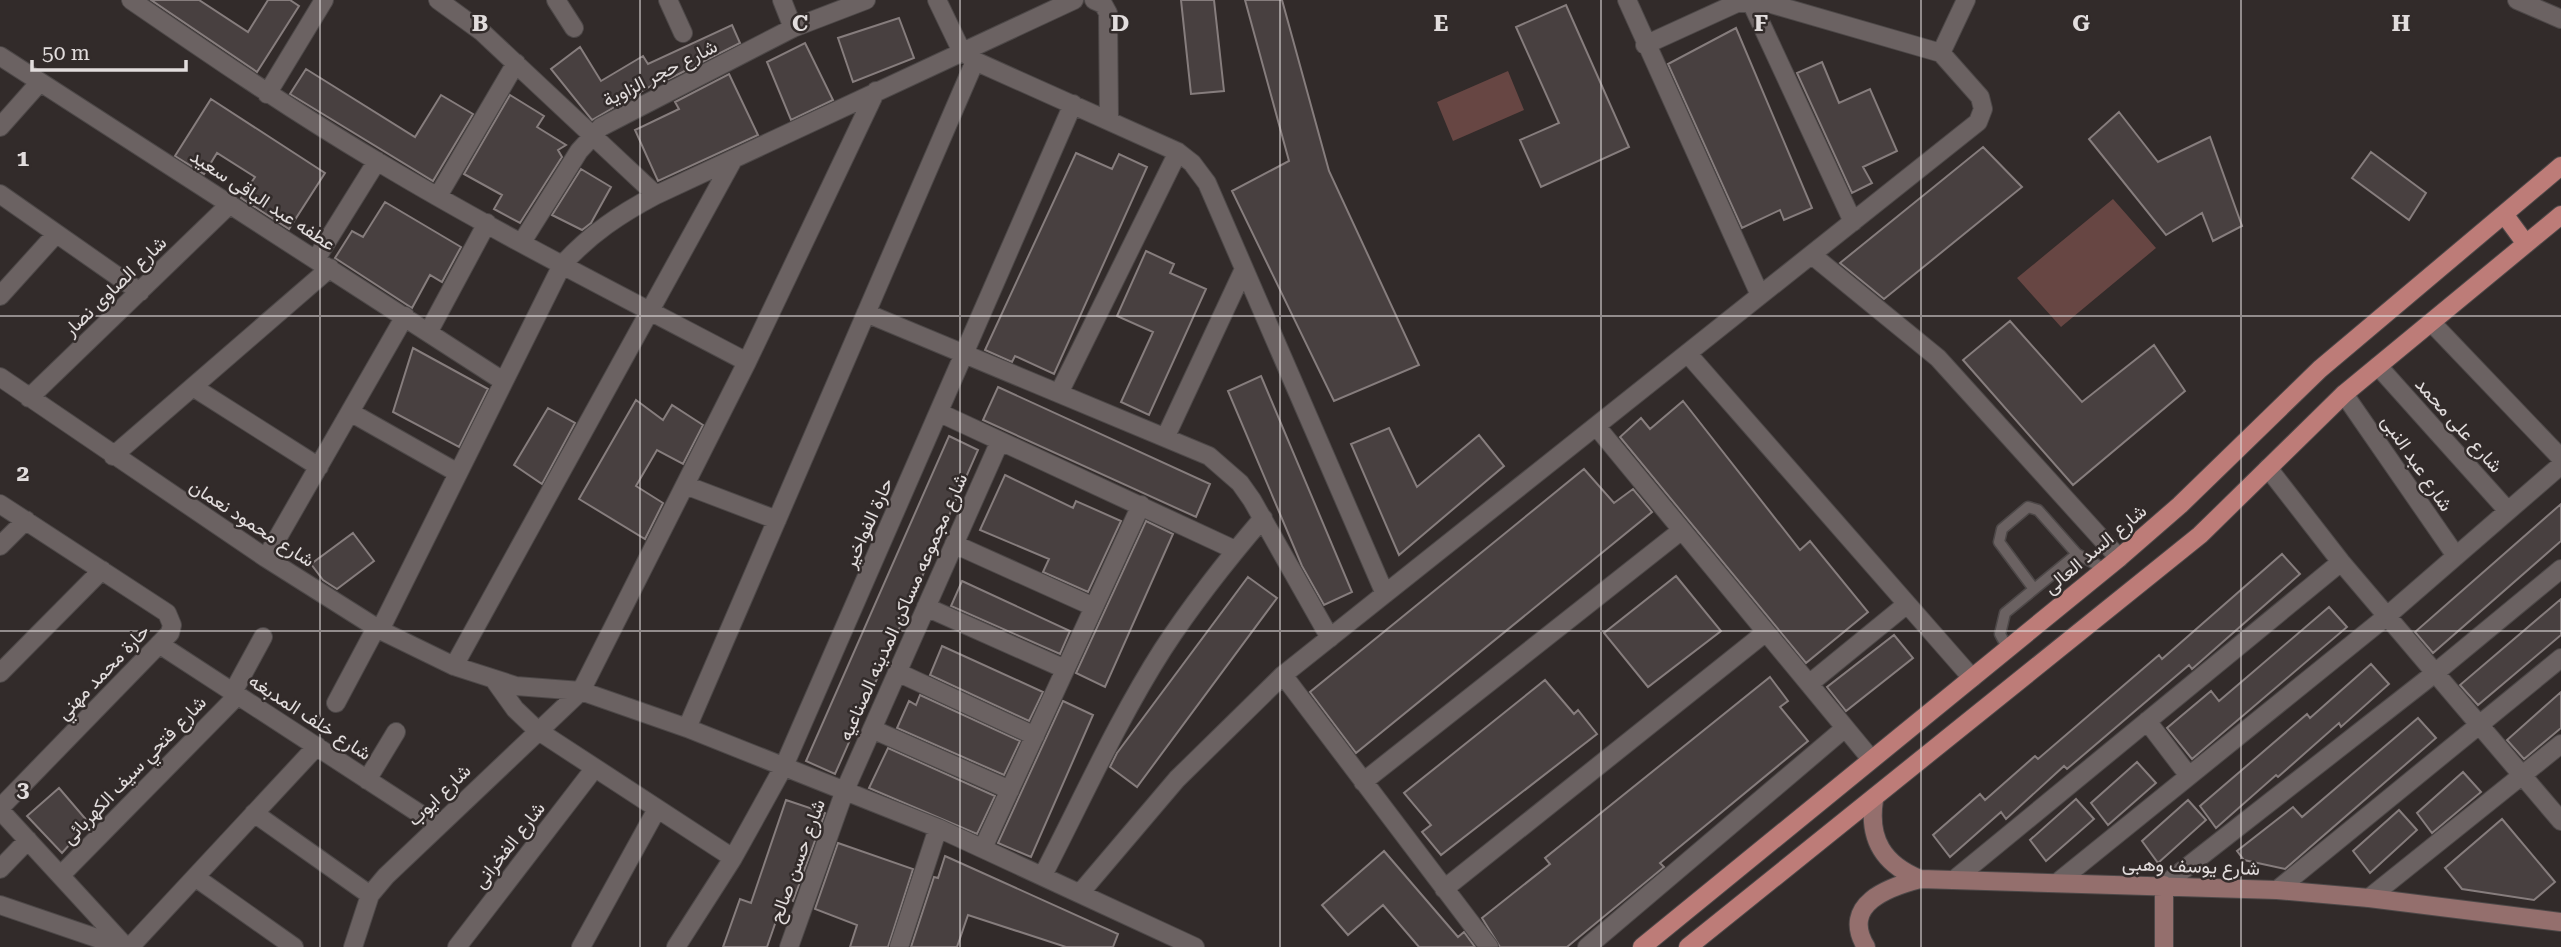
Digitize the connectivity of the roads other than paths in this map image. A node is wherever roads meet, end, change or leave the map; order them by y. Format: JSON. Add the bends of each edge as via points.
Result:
{"nodes":[{"id":1,"x":131,"y":0,"type":"edge"},
{"id":2,"x":324,"y":0,"type":"edge"},
{"id":3,"x":438,"y":0,"type":"edge"},
{"id":4,"x":556,"y":0,"type":"edge"},
{"id":5,"x":668,"y":0,"type":"edge"},
{"id":6,"x":782,"y":0,"type":"edge"},
{"id":7,"x":864,"y":0,"type":"edge"},
{"id":8,"x":937,"y":0,"type":"edge"},
{"id":9,"x":1074,"y":0,"type":"edge"},
{"id":10,"x":1094,"y":0,"type":"edge"},
{"id":11,"x":1627,"y":0,"type":"edge"},
{"id":12,"x":1966,"y":0,"type":"edge"},
{"id":13,"x":2517,"y":0,"type":"edge"},
{"id":14,"x":1751,"y":2,"type":"junction"},
{"id":15,"x":2561,"y":19,"type":"edge"},
{"id":16,"x":793,"y":28,"type":"junction"},
{"id":17,"x":574,"y":29,"type":"dead end"},
{"id":18,"x":683,"y":33,"type":"dead end"},
{"id":19,"x":1645,"y":45,"type":"junction"},
{"id":20,"x":1941,"y":53,"type":"junction"},
{"id":21,"x":0,"y":56,"type":"edge"},
{"id":22,"x":968,"y":56,"type":"junction"},
{"id":23,"x":516,"y":63,"type":"junction"},
{"id":24,"x":40,"y":82,"type":"junction"},
{"id":25,"x":876,"y":91,"type":"junction"},
{"id":26,"x":267,"y":94,"type":"junction"},
{"id":27,"x":1073,"y":104,"type":"junction"},
{"id":28,"x":1109,"y":119,"type":"junction"},
{"id":29,"x":0,"y":127,"type":"edge"},
{"id":30,"x":593,"y":134,"type":"junction"},
{"id":31,"x":1178,"y":152,"type":"junction"},
{"id":32,"x":733,"y":160,"type":"junction"},
{"id":33,"x":377,"y":161,"type":"junction"},
{"id":34,"x":2561,"y":166,"type":"edge"},
{"id":35,"x":0,"y":194,"type":"edge"},
{"id":36,"x":439,"y":195,"type":"junction"},
{"id":37,"x":656,"y":195,"type":"junction"},
{"id":38,"x":230,"y":204,"type":"junction"},
{"id":39,"x":2504,"y":214,"type":"junction"},
{"id":40,"x":2561,"y":215,"type":"edge"},
{"id":41,"x":1853,"y":222,"type":"junction"},
{"id":42,"x":488,"y":223,"type":"junction"},
{"id":43,"x":56,"y":234,"type":"junction"},
{"id":44,"x":522,"y":242,"type":"junction"},
{"id":45,"x":2526,"y":244,"type":"junction"},
{"id":46,"x":1812,"y":255,"type":"junction"},
{"id":47,"x":323,"y":264,"type":"junction"},
{"id":48,"x":562,"y":265,"type":"junction"},
{"id":49,"x":1244,"y":269,"type":"junction"},
{"id":50,"x":140,"y":292,"type":"junction"},
{"id":51,"x":1759,"y":293,"type":"junction"},
{"id":52,"x":0,"y":296,"type":"edge"},
{"id":53,"x":650,"y":311,"type":"junction"},
{"id":54,"x":866,"y":313,"type":"junction"},
{"id":55,"x":405,"y":316,"type":"junction"},
{"id":56,"x":2432,"y":323,"type":"junction"},
{"id":57,"x":429,"y":331,"type":"junction"},
{"id":58,"x":965,"y":353,"type":"junction"},
{"id":59,"x":1688,"y":354,"type":"junction"},
{"id":60,"x":747,"y":362,"type":"junction"},
{"id":61,"x":2378,"y":366,"type":"junction"},
{"id":62,"x":0,"y":377,"type":"edge"},
{"id":63,"x":503,"y":381,"type":"junction"},
{"id":64,"x":193,"y":387,"type":"junction"},
{"id":65,"x":1060,"y":391,"type":"junction"},
{"id":66,"x":2344,"y":394,"type":"junction"},
{"id":67,"x":29,"y":398,"type":"junction"},
{"id":68,"x":350,"y":412,"type":"junction"},
{"id":69,"x":940,"y":413,"type":"junction"},
{"id":70,"x":1596,"y":426,"type":"junction"},
{"id":71,"x":1166,"y":436,"type":"junction"},
{"id":72,"x":1000,"y":441,"type":"junction"},
{"id":73,"x":113,"y":456,"type":"junction"},
{"id":74,"x":2561,"y":458,"type":"edge"},
{"id":75,"x":2561,"y":465,"type":"edge"},
{"id":76,"x":319,"y":467,"type":"junction"},
{"id":77,"x":2268,"y":468,"type":"junction"},
{"id":78,"x":458,"y":473,"type":"junction"},
{"id":79,"x":685,"y":485,"type":"junction"},
{"id":80,"x":0,"y":504,"type":"edge"},
{"id":81,"x":1141,"y":505,"type":"junction"},
{"id":82,"x":2508,"y":511,"type":"junction"},
{"id":83,"x":1262,"y":518,"type":"junction"},
{"id":84,"x":26,"y":520,"type":"junction"},
{"id":85,"x":777,"y":520,"type":"junction"},
{"id":86,"x":1682,"y":530,"type":"junction"},
{"id":87,"x":954,"y":544,"type":"junction"},
{"id":88,"x":0,"y":546,"type":"edge"},
{"id":89,"x":1235,"y":550,"type":"junction"},
{"id":90,"x":2077,"y":554,"type":"junction"},
{"id":91,"x":2456,"y":556,"type":"junction"},
{"id":92,"x":266,"y":558,"type":"junction"},
{"id":93,"x":2341,"y":562,"type":"junction"},
{"id":94,"x":2112,"y":563,"type":"junction"},
{"id":95,"x":2561,"y":569,"type":"edge"},
{"id":96,"x":102,"y":570,"type":"junction"},
{"id":97,"x":2034,"y":589,"type":"junction"},
{"id":98,"x":1385,"y":594,"type":"junction"},
{"id":99,"x":1907,"y":604,"type":"junction"},
{"id":100,"x":926,"y":607,"type":"junction"},
{"id":101,"x":1094,"y":607,"type":"junction"},
{"id":102,"x":2387,"y":616,"type":"junction"},
{"id":103,"x":378,"y":629,"type":"junction"},
{"id":104,"x":1766,"y":632,"type":"junction"},
{"id":105,"x":263,"y":637,"type":"dead end"},
{"id":106,"x":1329,"y":638,"type":"junction"},
{"id":107,"x":159,"y":644,"type":"junction"},
{"id":108,"x":2008,"y":649,"type":"junction"},
{"id":109,"x":2561,"y":658,"type":"edge"},
{"id":110,"x":454,"y":666,"type":"junction"},
{"id":111,"x":1066,"y":669,"type":"junction"},
{"id":112,"x":897,"y":672,"type":"junction"},
{"id":113,"x":0,"y":673,"type":"edge"},
{"id":114,"x":2435,"y":673,"type":"junction"},
{"id":115,"x":1283,"y":675,"type":"junction"},
{"id":116,"x":1972,"y":678,"type":"junction"},
{"id":117,"x":495,"y":681,"type":"junction"},
{"id":118,"x":1809,"y":684,"type":"junction"},
{"id":119,"x":581,"y":691,"type":"junction"},
{"id":120,"x":235,"y":693,"type":"junction"},
{"id":121,"x":336,"y":703,"type":"dead end"},
{"id":122,"x":2147,"y":721,"type":"junction"},
{"id":123,"x":2481,"y":726,"type":"junction"},
{"id":124,"x":687,"y":728,"type":"junction"},
{"id":125,"x":1845,"y":728,"type":"junction"},
{"id":126,"x":872,"y":729,"type":"junction"},
{"id":127,"x":537,"y":730,"type":"junction"},
{"id":128,"x":396,"y":732,"type":"dead end"},
{"id":129,"x":1035,"y":736,"type":"junction"},
{"id":130,"x":2561,"y":744,"type":"edge"},
{"id":131,"x":317,"y":746,"type":"junction"},
{"id":132,"x":1871,"y":759,"type":"junction"},
{"id":133,"x":784,"y":766,"type":"junction"},
{"id":134,"x":594,"y":769,"type":"junction"},
{"id":135,"x":2189,"y":776,"type":"junction"},
{"id":136,"x":2523,"y":776,"type":"junction"},
{"id":137,"x":368,"y":780,"type":"junction"},
{"id":138,"x":1363,"y":782,"type":"junction"},
{"id":139,"x":845,"y":790,"type":"junction"},
{"id":140,"x":1010,"y":790,"type":"junction"},
{"id":141,"x":1874,"y":800,"type":"junction"},
{"id":142,"x":0,"y":809,"type":"edge"},
{"id":143,"x":657,"y":809,"type":"junction"},
{"id":144,"x":254,"y":813,"type":"junction"},
{"id":145,"x":2561,"y":821,"type":"edge"},
{"id":146,"x":437,"y":825,"type":"junction"},
{"id":147,"x":939,"y":828,"type":"junction"},
{"id":148,"x":28,"y":840,"type":"junction"},
{"id":149,"x":983,"y":848,"type":"junction"},
{"id":150,"x":733,"y":858,"type":"junction"},
{"id":151,"x":0,"y":869,"type":"edge"},
{"id":152,"x":61,"y":875,"type":"junction"},
{"id":153,"x":1043,"y":875,"type":"junction"},
{"id":154,"x":195,"y":877,"type":"junction"},
{"id":155,"x":1920,"y":879,"type":"junction"},
{"id":156,"x":1955,"y":879,"type":"junction"},
{"id":157,"x":2058,"y":882,"type":"junction"},
{"id":158,"x":2164,"y":886,"type":"junction"},
{"id":159,"x":1444,"y":889,"type":"junction"},
{"id":160,"x":2277,"y":890,"type":"junction"},
{"id":161,"x":1081,"y":892,"type":"junction"},
{"id":162,"x":370,"y":895,"type":"junction"},
{"id":163,"x":2369,"y":898,"type":"junction"},
{"id":164,"x":0,"y":905,"type":"edge"},
{"id":165,"x":2561,"y":922,"type":"edge"},
{"id":166,"x":126,"y":947,"type":"edge"},
{"id":167,"x":294,"y":947,"type":"edge"},
{"id":168,"x":353,"y":947,"type":"edge"},
{"id":169,"x":457,"y":947,"type":"edge"},
{"id":170,"x":581,"y":947,"type":"edge"},
{"id":171,"x":676,"y":947,"type":"edge"},
{"id":172,"x":789,"y":947,"type":"edge"},
{"id":173,"x":899,"y":947,"type":"edge"},
{"id":174,"x":1195,"y":947,"type":"edge"},
{"id":175,"x":1489,"y":947,"type":"edge"},
{"id":176,"x":1587,"y":947,"type":"edge"},
{"id":177,"x":1642,"y":947,"type":"edge"},
{"id":178,"x":1688,"y":947,"type":"edge"},
{"id":179,"x":1866,"y":947,"type":"edge"},
{"id":180,"x":2164,"y":947,"type":"edge"}],
"edges":[{"from":1,"to":26,"type":"street"},
{"from":2,"to":26,"type":"street"},
{"from":3,"to":23,"type":"street"},
{"from":4,"to":17,"type":"street"},
{"from":5,"to":18,"type":"street"},
{"from":6,"to":16,"type":"street"},
{"from":7,"to":16,"type":"street","name":"شارع حجر الزاوية"},
{"from":8,"to":22,"type":"street"},
{"from":9,"to":22,"type":"street"},
{"from":10,"to":28,"type":"street","via":[[1108,13]]},
{"from":11,"to":19,"type":"street"},
{"from":12,"to":20,"type":"street"},
{"from":13,"to":15,"type":"street"},
{"from":14,"to":19,"type":"street","via":[[1737,3]]},
{"from":14,"to":20,"type":"street"},
{"from":14,"to":41,"type":"street"},
{"from":16,"to":30,"type":"street","name":"شارع حجر الزاوية"},
{"from":19,"to":51,"type":"street"},
{"from":20,"to":41,"type":"street","via":[[1980,97],[1983,109],[1978,121]]},
{"from":21,"to":24,"type":"street","name":"عطفه عبد الباقى سعيد"},
{"from":22,"to":25,"type":"street"},
{"from":22,"to":27,"type":"street"},
{"from":22,"to":54,"type":"street"},
{"from":23,"to":30,"type":"street"},
{"from":23,"to":36,"type":"street"},
{"from":24,"to":29,"type":"street"},
{"from":24,"to":38,"type":"street","name":"عطفه عبد الباقى سعيد"},
{"from":25,"to":32,"type":"street"},
{"from":25,"to":60,"type":"street"},
{"from":26,"to":33,"type":"street"},
{"from":27,"to":28,"type":"street"},
{"from":27,"to":58,"type":"street","name":"حارة الفواخير"},
{"from":28,"to":31,"type":"street"},
{"from":30,"to":37,"type":"street"},
{"from":30,"to":44,"type":"street","name":"شارع حجر الزاوية"},
{"from":31,"to":49,"type":"street","via":[[1207,183]]},
{"from":31,"to":65,"type":"street"},
{"from":32,"to":37,"type":"street"},
{"from":32,"to":53,"type":"street"},
{"from":33,"to":36,"type":"street"},
{"from":33,"to":47,"type":"street"},
{"from":34,"to":39,"type":"main road","name":"شارع السد العالى"},
{"from":35,"to":43,"type":"street"},
{"from":36,"to":42,"type":"street"},
{"from":37,"to":48,"type":"street","via":[[602,226]]},
{"from":38,"to":47,"type":"street","name":"عطفه عبد الباقى سعيد"},
{"from":38,"to":50,"type":"street","name":"شارع الصاوى نصار"},
{"from":39,"to":45,"type":"main road"},
{"from":39,"to":94,"type":"main road","name":"شارع السد العالى","via":[[2320,369],[2180,506]]},
{"from":40,"to":45,"type":"main road"},
{"from":41,"to":46,"type":"street"},
{"from":42,"to":44,"type":"street"},
{"from":42,"to":57,"type":"street"},
{"from":43,"to":50,"type":"street"},
{"from":43,"to":52,"type":"street"},
{"from":44,"to":48,"type":"street"},
{"from":45,"to":56,"type":"main road"},
{"from":46,"to":51,"type":"street"},
{"from":46,"to":94,"type":"street","via":[[1938,358]]},
{"from":47,"to":55,"type":"street","name":"عطفه عبد الباقى سعيد"},
{"from":47,"to":64,"type":"street"},
{"from":48,"to":53,"type":"street"},
{"from":48,"to":63,"type":"street"},
{"from":49,"to":71,"type":"street"},
{"from":49,"to":98,"type":"street"},
{"from":50,"to":67,"type":"street","name":"شارع الصاوى نصار"},
{"from":51,"to":59,"type":"street"},
{"from":53,"to":60,"type":"street"},
{"from":53,"to":110,"type":"street"},
{"from":54,"to":58,"type":"street"},
{"from":54,"to":85,"type":"street"},
{"from":55,"to":57,"type":"street","name":"عطفه عبد الباقى سعيد"},
{"from":55,"to":68,"type":"street"},
{"from":56,"to":61,"type":"main road"},
{"from":56,"to":74,"type":"street"},
{"from":57,"to":63,"type":"street","name":"عطفه عبد الباقى سعيد"},
{"from":58,"to":65,"type":"street"},
{"from":58,"to":69,"type":"street","name":"حارة الفواخير"},
{"from":59,"to":70,"type":"street"},
{"from":59,"to":99,"type":"street"},
{"from":60,"to":79,"type":"street"},
{"from":61,"to":66,"type":"main road"},
{"from":61,"to":82,"type":"street","name":"شارع على محمد"},
{"from":62,"to":67,"type":"street","name":"شارع محمود نعمان"},
{"from":63,"to":78,"type":"street"},
{"from":64,"to":73,"type":"street"},
{"from":64,"to":76,"type":"street"},
{"from":65,"to":71,"type":"street"},
{"from":66,"to":77,"type":"main road"},
{"from":66,"to":91,"type":"street","name":"شارع عبد النبى"},
{"from":67,"to":73,"type":"street","name":"شارع محمود نعمان"},
{"from":68,"to":76,"type":"street"},
{"from":68,"to":78,"type":"street"},
{"from":69,"to":72,"type":"street"},
{"from":69,"to":133,"type":"street","name":"حارة الفواخير"},
{"from":70,"to":86,"type":"street"},
{"from":70,"to":98,"type":"street"},
{"from":71,"to":83,"type":"street","via":[[1225,468]]},
{"from":72,"to":81,"type":"street"},
{"from":72,"to":87,"type":"street","name":"شارع مجموعه مساكن المدينه الصناعيه"},
{"from":73,"to":92,"type":"street","name":"شارع محمود نعمان"},
{"from":75,"to":82,"type":"street"},
{"from":76,"to":92,"type":"street"},
{"from":77,"to":93,"type":"street"},
{"from":77,"to":141,"type":"main road","via":[[2200,535]]},
{"from":78,"to":103,"type":"street"},
{"from":79,"to":85,"type":"street"},
{"from":79,"to":119,"type":"street"},
{"from":80,"to":84,"type":"street","name":"حارة محمد مهني"},
{"from":81,"to":89,"type":"street"},
{"from":81,"to":101,"type":"street"},
{"from":82,"to":91,"type":"street"},
{"from":83,"to":89,"type":"street"},
{"from":83,"to":106,"type":"street"},
{"from":84,"to":88,"type":"street"},
{"from":84,"to":96,"type":"street","name":"حارة محمد مهني"},
{"from":85,"to":124,"type":"street"},
{"from":86,"to":104,"type":"street"},
{"from":86,"to":138,"type":"street"},
{"from":87,"to":100,"type":"street","name":"شارع مجموعه مساكن المدينه الصناعيه"},
{"from":87,"to":101,"type":"street"},
{"from":89,"to":153,"type":"street","via":[[1162,651],[1130,705]]},
{"from":90,"to":94,"type":"lane"},
{"from":90,"to":97,"type":"lane"},
{"from":90,"to":97,"type":"lane","via":[[2038,510],[2024,508],[2002,529],[1999,542]]},
{"from":91,"to":102,"type":"street"},
{"from":92,"to":103,"type":"street","name":"شارع محمود نعمان"},
{"from":93,"to":102,"type":"street"},
{"from":93,"to":122,"type":"street"},
{"from":94,"to":108,"type":"main road","name":"شارع السد العالى"},
{"from":95,"to":114,"type":"street"},
{"from":96,"to":107,"type":"street","name":"حارة محمد مهني","via":[[167,613],[171,629]]},
{"from":96,"to":113,"type":"street"},
{"from":97,"to":108,"type":"lane","via":[[2003,617],[2000,634]]},
{"from":98,"to":106,"type":"street"},
{"from":99,"to":116,"type":"street"},
{"from":99,"to":118,"type":"street"},
{"from":100,"to":111,"type":"street"},
{"from":100,"to":112,"type":"street","name":"شارع مجموعه مساكن المدينه الصناعيه"},
{"from":101,"to":111,"type":"street"},
{"from":102,"to":114,"type":"street"},
{"from":102,"to":135,"type":"street"},
{"from":103,"to":110,"type":"street","name":"شارع محمود نعمان"},
{"from":103,"to":121,"type":"street"},
{"from":104,"to":118,"type":"street"},
{"from":104,"to":159,"type":"street"},
{"from":105,"to":120,"type":"street","name":"شارع فتحي سيف الكهربائى"},
{"from":106,"to":115,"type":"street"},
{"from":107,"to":120,"type":"street","name":"شارع خلف المدبغه"},
{"from":107,"to":142,"type":"street","name":"حارة محمد مهني"},
{"from":108,"to":116,"type":"main road","name":"شارع السد العالى"},
{"from":109,"to":123,"type":"street"},
{"from":110,"to":117,"type":"street","name":"شارع محمود نعمان"},
{"from":111,"to":129,"type":"street"},
{"from":112,"to":126,"type":"street","name":"شارع مجموعه مساكن المدينه الصناعيه"},
{"from":112,"to":129,"type":"street"},
{"from":114,"to":123,"type":"street"},
{"from":114,"to":158,"type":"street"},
{"from":115,"to":138,"type":"street"},
{"from":115,"to":161,"type":"street","via":[[1177,779]]},
{"from":116,"to":132,"type":"main road","name":"شارع السد العالى"},
{"from":117,"to":119,"type":"street","name":"شارع محمود نعمان"},
{"from":117,"to":127,"type":"street"},
{"from":118,"to":125,"type":"street"},
{"from":119,"to":124,"type":"street","name":"شارع محمود نعمان"},
{"from":119,"to":127,"type":"street","name":"شارع ايوب"},
{"from":120,"to":131,"type":"street","name":"شارع خلف المدبغه"},
{"from":120,"to":152,"type":"street","name":"شارع فتحي سيف الكهربائى"},
{"from":122,"to":135,"type":"street"},
{"from":122,"to":156,"type":"street"},
{"from":123,"to":136,"type":"street"},
{"from":123,"to":160,"type":"street"},
{"from":124,"to":133,"type":"street","name":"شارع محمود نعمان"},
{"from":125,"to":132,"type":"street"},
{"from":125,"to":176,"type":"street"},
{"from":126,"to":139,"type":"street","name":"شارع مجموعه مساكن المدينه الصناعيه"},
{"from":126,"to":140,"type":"street"},
{"from":127,"to":134,"type":"street"},
{"from":127,"to":146,"type":"street","name":"شارع ايوب"},
{"from":128,"to":137,"type":"street"},
{"from":129,"to":140,"type":"street"},
{"from":130,"to":136,"type":"street"},
{"from":131,"to":137,"type":"street","name":"شارع خلف المدبغه"},
{"from":131,"to":144,"type":"street"},
{"from":132,"to":177,"type":"main road","name":"شارع السد العالى"},
{"from":133,"to":139,"type":"street","name":"شارع محمود نعمان"},
{"from":133,"to":150,"type":"street","name":"حارة الفواخير"},
{"from":134,"to":143,"type":"street"},
{"from":134,"to":169,"type":"street","name":"شارع الفخرانى"},
{"from":135,"to":157,"type":"street"},
{"from":136,"to":145,"type":"street"},
{"from":136,"to":163,"type":"street"},
{"from":137,"to":146,"type":"street","name":"شارع خلف المدبغه"},
{"from":138,"to":159,"type":"street"},
{"from":139,"to":147,"type":"street","name":"شارع محمود نعمان"},
{"from":139,"to":172,"type":"street","name":"شارع حسن صالح"},
{"from":140,"to":149,"type":"street"},
{"from":141,"to":155,"type":"main road","name":"شارع يوسف وهبى","via":[[1871,820],[1885,858]]},
{"from":141,"to":178,"type":"main road"},
{"from":142,"to":148,"type":"street"},
{"from":143,"to":150,"type":"street"},
{"from":143,"to":170,"type":"street"},
{"from":144,"to":154,"type":"street"},
{"from":144,"to":162,"type":"street"},
{"from":146,"to":162,"type":"street","name":"شارع ايوب"},
{"from":147,"to":149,"type":"street","name":"شارع محمود نعمان"},
{"from":147,"to":173,"type":"street"},
{"from":148,"to":151,"type":"street"},
{"from":148,"to":152,"type":"street"},
{"from":149,"to":153,"type":"street","name":"شارع محمود نعمان"},
{"from":150,"to":171,"type":"street","name":"حارة الفواخير"},
{"from":152,"to":166,"type":"street"},
{"from":153,"to":161,"type":"street","name":"شارع محمود نعمان"},
{"from":154,"to":166,"type":"street"},
{"from":154,"to":167,"type":"street"},
{"from":155,"to":156,"type":"main road","name":"شارع يوسف وهبى"},
{"from":155,"to":179,"type":"main road","via":[[1888,888],[1870,900],[1860,920]]},
{"from":156,"to":157,"type":"main road","name":"شارع يوسف وهبى"},
{"from":157,"to":158,"type":"main road","name":"شارع يوسف وهبى"},
{"from":158,"to":160,"type":"main road","name":"شارع يوسف وهبى"},
{"from":158,"to":180,"type":"main road"},
{"from":159,"to":175,"type":"street"},
{"from":160,"to":163,"type":"main road","name":"شارع يوسف وهبى"},
{"from":161,"to":174,"type":"street","name":"شارع محمود نعمان"},
{"from":162,"to":168,"type":"street","name":"شارع ايوب"},
{"from":163,"to":165,"type":"main road","name":"شارع يوسف وهبى"},
{"from":164,"to":166,"type":"street"}]}
